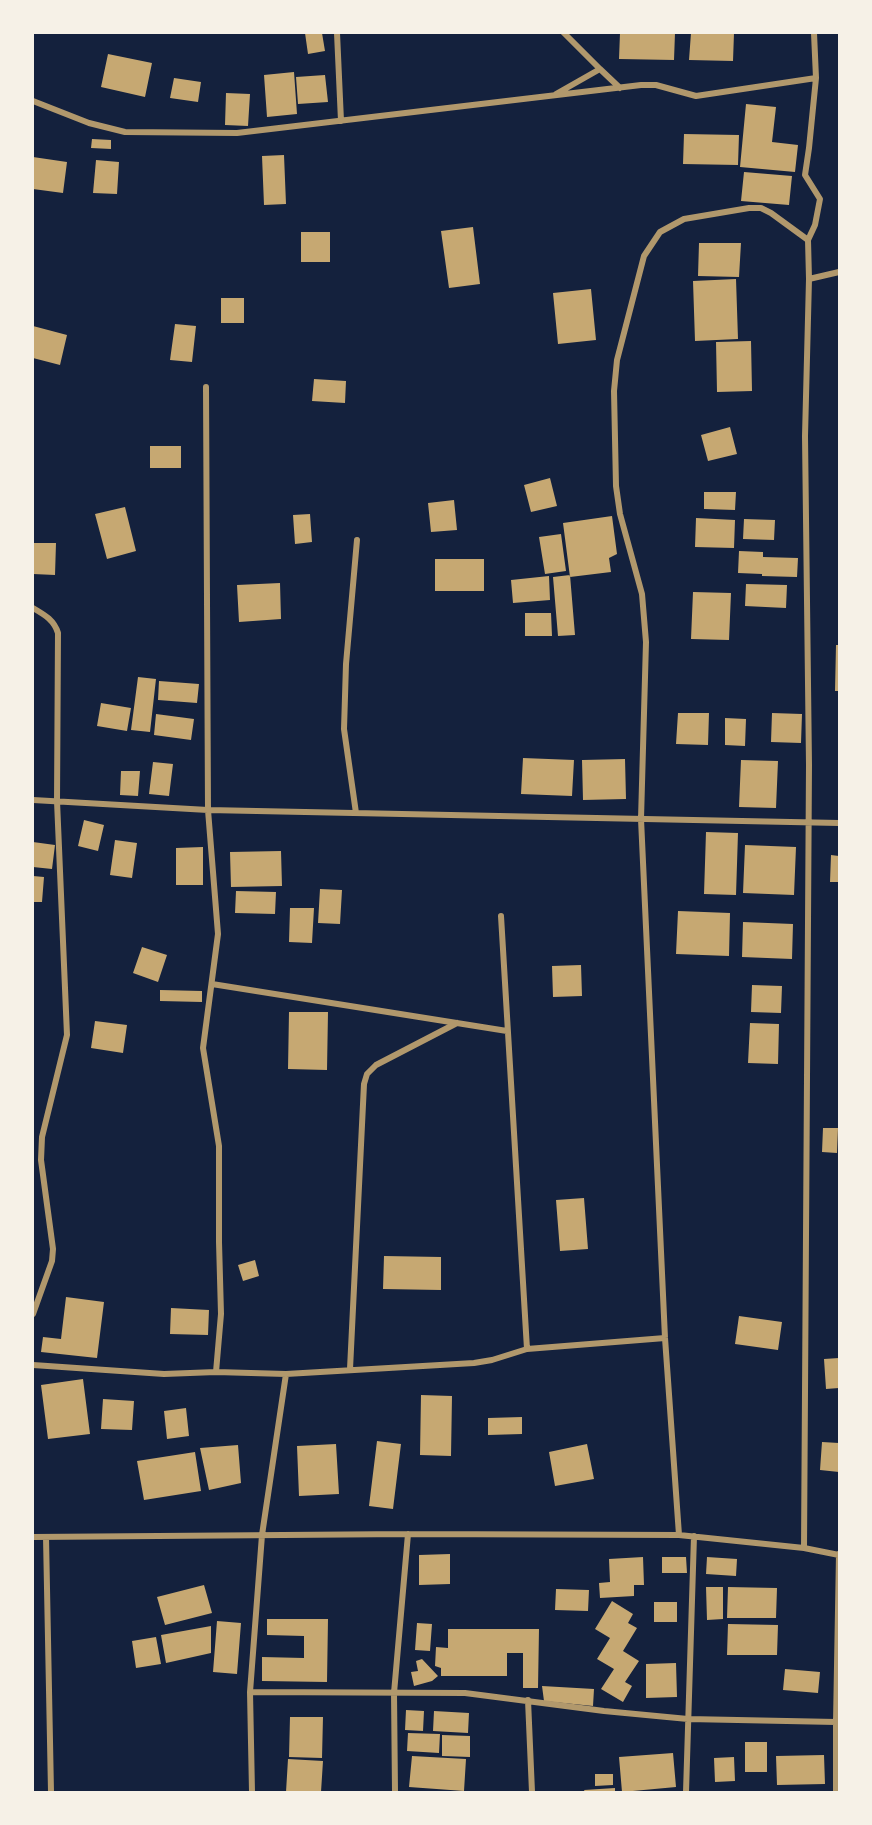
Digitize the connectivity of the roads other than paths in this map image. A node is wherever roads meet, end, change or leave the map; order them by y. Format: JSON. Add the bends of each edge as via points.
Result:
{"nodes":[{"id":1,"x":337,"y":33,"type":"edge"},
{"id":2,"x":564,"y":33,"type":"edge"},
{"id":3,"x":814,"y":33,"type":"edge"},
{"id":4,"x":600,"y":69,"type":"junction"},
{"id":5,"x":816,"y":78,"type":"junction"},
{"id":6,"x":620,"y":88,"type":"junction"},
{"id":7,"x":553,"y":96,"type":"junction"},
{"id":8,"x":33,"y":101,"type":"edge"},
{"id":9,"x":341,"y":121,"type":"junction"},
{"id":10,"x":808,"y":240,"type":"junction"},
{"id":11,"x":839,"y":272,"type":"edge"},
{"id":12,"x":809,"y":279,"type":"junction"},
{"id":13,"x":206,"y":387,"type":"dead end"},
{"id":14,"x":357,"y":540,"type":"dead end"},
{"id":15,"x":33,"y":608,"type":"edge"},
{"id":16,"x":33,"y":800,"type":"edge"},
{"id":17,"x":57,"y":801,"type":"junction"},
{"id":18,"x":208,"y":810,"type":"junction"},
{"id":19,"x":356,"y":813,"type":"junction"},
{"id":20,"x":641,"y":819,"type":"junction"},
{"id":21,"x":808,"y":822,"type":"junction"},
{"id":22,"x":839,"y":823,"type":"edge"},
{"id":23,"x":501,"y":916,"type":"dead end"},
{"id":24,"x":212,"y":984,"type":"junction"},
{"id":25,"x":457,"y":1023,"type":"junction"},
{"id":26,"x":507,"y":1030,"type":"junction"},
{"id":27,"x":33,"y":1314,"type":"edge"},
{"id":28,"x":665,"y":1338,"type":"junction"},
{"id":29,"x":527,"y":1349,"type":"junction"},
{"id":30,"x":33,"y":1365,"type":"edge"},
{"id":31,"x":350,"y":1369,"type":"junction"},
{"id":32,"x":216,"y":1372,"type":"junction"},
{"id":33,"x":286,"y":1374,"type":"junction"},
{"id":34,"x":408,"y":1534,"type":"junction"},
{"id":35,"x":262,"y":1535,"type":"junction"},
{"id":36,"x":679,"y":1535,"type":"junction"},
{"id":37,"x":694,"y":1536,"type":"junction"},
{"id":38,"x":33,"y":1537,"type":"edge"},
{"id":39,"x":46,"y":1537,"type":"junction"},
{"id":40,"x":804,"y":1548,"type":"junction"},
{"id":41,"x":839,"y":1555,"type":"edge"},
{"id":42,"x":250,"y":1692,"type":"junction"},
{"id":43,"x":394,"y":1693,"type":"junction"},
{"id":44,"x":528,"y":1700,"type":"junction"},
{"id":45,"x":688,"y":1719,"type":"junction"},
{"id":46,"x":836,"y":1722,"type":"junction"},
{"id":47,"x":51,"y":1792,"type":"edge"},
{"id":48,"x":252,"y":1792,"type":"edge"},
{"id":49,"x":395,"y":1792,"type":"edge"},
{"id":50,"x":532,"y":1792,"type":"edge"},
{"id":51,"x":686,"y":1792,"type":"edge"},
{"id":52,"x":836,"y":1792,"type":"edge"}],
"edges":[{"from":1,"to":9,"type":"street"},
{"from":2,"to":4,"type":"street"},
{"from":3,"to":5,"type":"street"},
{"from":4,"to":6,"type":"street"},
{"from":4,"to":7,"type":"street"},
{"from":5,"to":6,"type":"street","via":[[696,96],[656,85]]},
{"from":5,"to":10,"type":"street","via":[[805,175],[820,199],[820,206]]},
{"from":6,"to":7,"type":"street"},
{"from":7,"to":9,"type":"street"},
{"from":8,"to":9,"type":"street","via":[[125,132],[237,134]]},
{"from":10,"to":12,"type":"street"},
{"from":10,"to":20,"type":"street","via":[[771,213],[749,208],[684,219],[660,232],[644,256],[617,360],[614,391],[616,486],[645,615]]},
{"from":11,"to":12,"type":"street"},
{"from":12,"to":21,"type":"street","via":[[805,436]]},
{"from":13,"to":18,"type":"street"},
{"from":14,"to":19,"type":"street","via":[[344,729]]},
{"from":15,"to":17,"type":"street","via":[[55,624],[58,633]]},
{"from":16,"to":17,"type":"street"},
{"from":17,"to":18,"type":"street"},
{"from":17,"to":27,"type":"street","via":[[67,1035],[42,1137],[41,1160],[53,1249]]},
{"from":18,"to":19,"type":"street"},
{"from":18,"to":24,"type":"street","via":[[219,934]]},
{"from":19,"to":20,"type":"street"},
{"from":20,"to":21,"type":"street"},
{"from":20,"to":28,"type":"street"},
{"from":21,"to":22,"type":"street"},
{"from":21,"to":40,"type":"street"},
{"from":23,"to":26,"type":"street"},
{"from":24,"to":25,"type":"street"},
{"from":24,"to":32,"type":"street","via":[[203,1048],[219,1146],[221,1314]]},
{"from":25,"to":26,"type":"street"},
{"from":25,"to":31,"type":"street","via":[[376,1065],[367,1074]]},
{"from":26,"to":29,"type":"street"},
{"from":28,"to":29,"type":"street"},
{"from":28,"to":36,"type":"street"},
{"from":29,"to":31,"type":"street","via":[[474,1363]]},
{"from":30,"to":32,"type":"street","via":[[164,1374]]},
{"from":31,"to":33,"type":"street"},
{"from":32,"to":33,"type":"street"},
{"from":33,"to":35,"type":"street"},
{"from":34,"to":35,"type":"street"},
{"from":34,"to":36,"type":"street"},
{"from":34,"to":43,"type":"street"},
{"from":35,"to":39,"type":"street"},
{"from":35,"to":42,"type":"street"},
{"from":36,"to":37,"type":"street"},
{"from":37,"to":40,"type":"street"},
{"from":37,"to":45,"type":"street"},
{"from":38,"to":39,"type":"street"},
{"from":39,"to":47,"type":"street"},
{"from":40,"to":41,"type":"street"},
{"from":41,"to":46,"type":"street"},
{"from":42,"to":43,"type":"street"},
{"from":42,"to":48,"type":"street"},
{"from":43,"to":44,"type":"street","via":[[465,1693]]},
{"from":43,"to":49,"type":"street"},
{"from":44,"to":45,"type":"street"},
{"from":44,"to":50,"type":"street"},
{"from":45,"to":46,"type":"street"},
{"from":45,"to":51,"type":"street"},
{"from":46,"to":52,"type":"street"}]}
